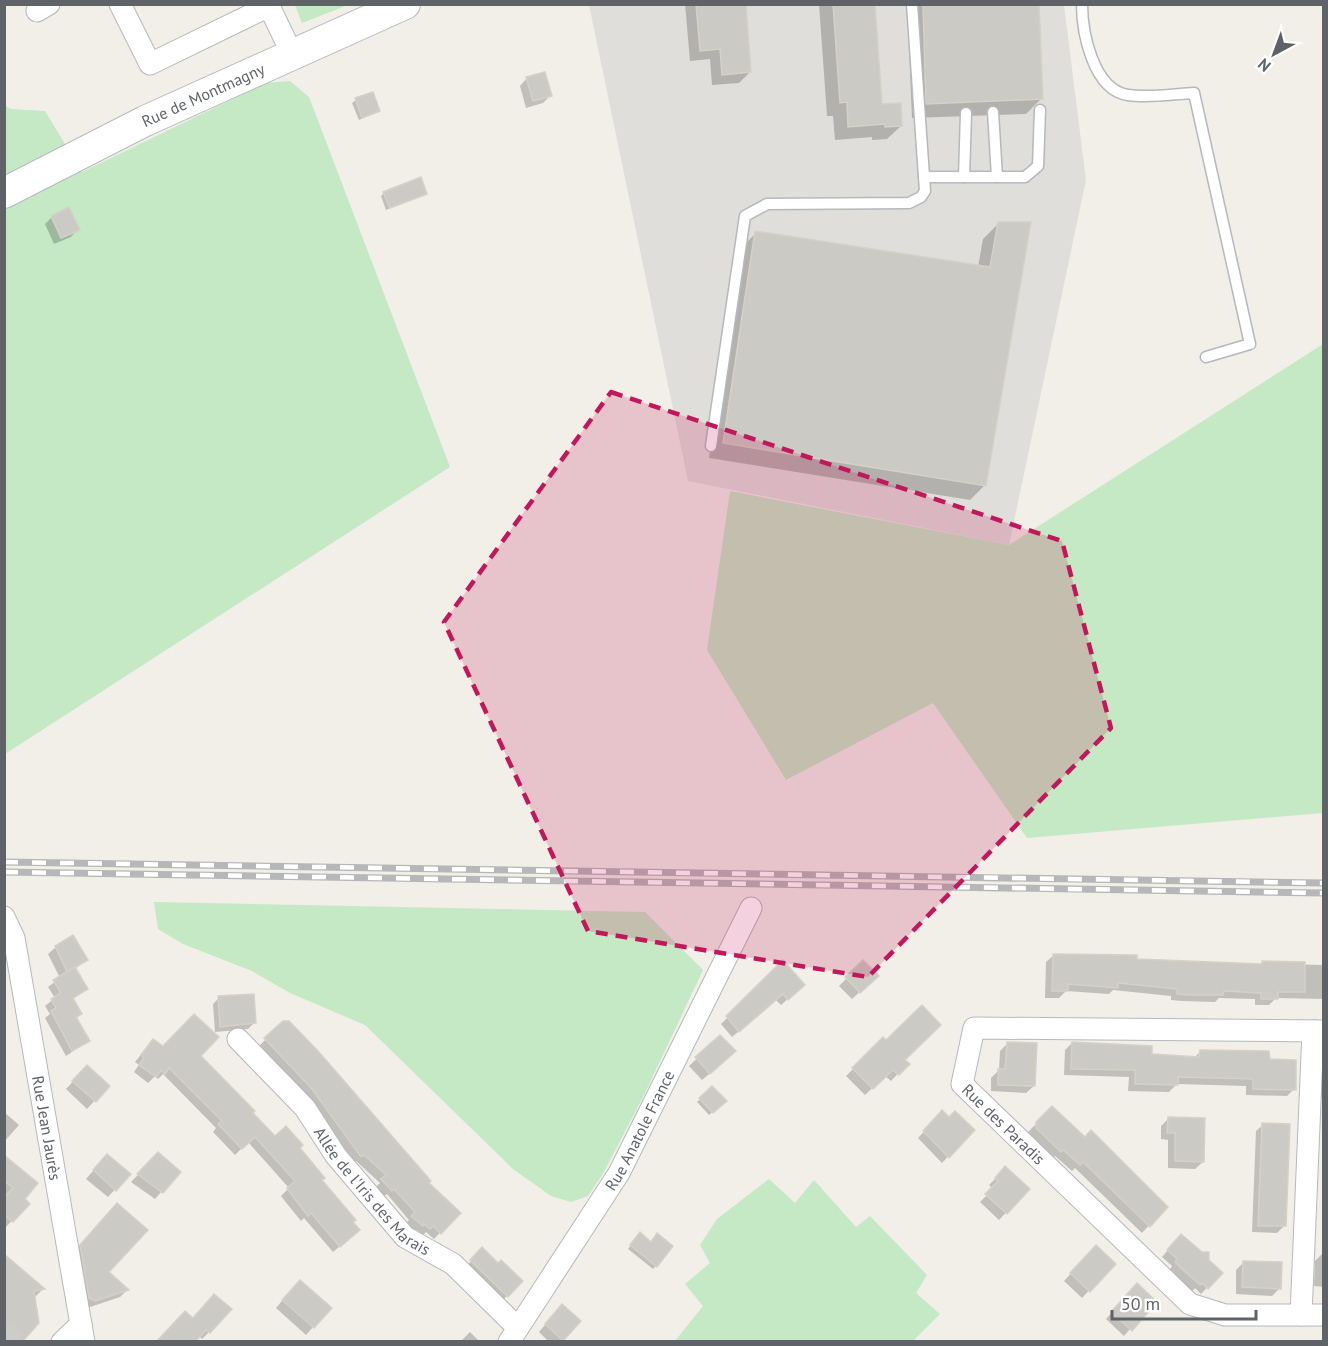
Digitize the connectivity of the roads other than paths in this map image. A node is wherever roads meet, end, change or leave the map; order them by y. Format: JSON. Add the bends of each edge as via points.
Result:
{"nodes":[{"id":1,"x":120,"y":4,"type":"edge"},
{"id":2,"x":405,"y":4,"type":"edge"},
{"id":3,"x":912,"y":4,"type":"edge"},
{"id":4,"x":1082,"y":4,"type":"edge"},
{"id":5,"x":269,"y":5,"type":"edge"},
{"id":6,"x":292,"y":54,"type":"junction"},
{"id":7,"x":1040,"y":110,"type":"dead end"},
{"id":8,"x":993,"y":112,"type":"dead end"},
{"id":9,"x":966,"y":114,"type":"dead end"},
{"id":10,"x":924,"y":177,"type":"junction"},
{"id":11,"x":964,"y":177,"type":"junction"},
{"id":12,"x":997,"y":177,"type":"junction"},
{"id":13,"x":4,"y":193,"type":"edge"},
{"id":14,"x":1206,"y":357,"type":"dead end"},
{"id":15,"x":711,"y":446,"type":"dead end"},
{"id":16,"x":751,"y":908,"type":"dead end"},
{"id":17,"x":4,"y":917,"type":"edge"},
{"id":18,"x":1318,"y":1031,"type":"edge"},
{"id":19,"x":238,"y":1039,"type":"dead end"},
{"id":20,"x":1301,"y":1315,"type":"junction"},
{"id":21,"x":1323,"y":1315,"type":"edge"},
{"id":22,"x":82,"y":1333,"type":"edge"},
{"id":23,"x":514,"y":1335,"type":"edge"},
{"id":24,"x":62,"y":1341,"type":"edge"}],
"edges":[{"from":1,"to":5,"type":"street","via":[[150,64]]},
{"from":2,"to":6,"type":"main road","name":"Rue de Montmagny"},
{"from":3,"to":10,"type":"lane"},
{"from":4,"to":14,"type":"lane","via":[[1082,30],[1092,59],[1113,87],[1126,95],[1194,93],[1250,344]]},
{"from":5,"to":6,"type":"street"},
{"from":6,"to":13,"type":"main road","name":"Rue de Montmagny","via":[[145,121]]},
{"from":7,"to":12,"type":"lane","via":[[1038,166],[1025,177]]},
{"from":8,"to":12,"type":"lane"},
{"from":9,"to":11,"type":"lane"},
{"from":10,"to":11,"type":"lane"},
{"from":10,"to":15,"type":"lane","via":[[921,198],[909,203],[767,204],[745,216]]},
{"from":11,"to":12,"type":"lane"},
{"from":16,"to":23,"type":"street","name":"Rue Anatole France","via":[[619,1173]]},
{"from":17,"to":22,"type":"street","name":"Rue Jean Jaurès","via":[[14,938]]},
{"from":18,"to":20,"type":"street"},
{"from":18,"to":20,"type":"street","name":"Rue des Paradis","via":[[974,1028],[962,1084],[1190,1304],[1225,1315]]},
{"from":19,"to":23,"type":"street","name":"Allée de l'Iris des Marais","via":[[305,1108],[336,1156],[405,1237],[453,1264]]},
{"from":20,"to":21,"type":"street","name":"Rue des Paradis"},
{"from":22,"to":24,"type":"street"}]}
